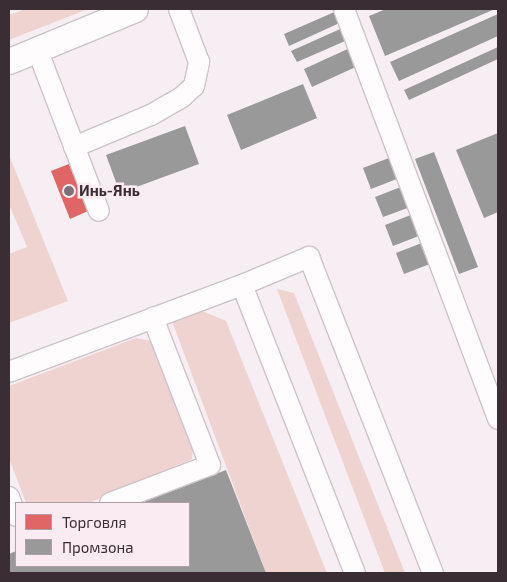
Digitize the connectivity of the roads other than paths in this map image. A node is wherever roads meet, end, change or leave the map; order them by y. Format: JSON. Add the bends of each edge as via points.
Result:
{"nodes":[{"id":1,"x":134,"y":9,"type":"edge"},
{"id":2,"x":179,"y":9,"type":"edge"},
{"id":3,"x":344,"y":9,"type":"edge"},
{"id":4,"x":37,"y":49,"type":"junction"},
{"id":5,"x":9,"y":61,"type":"edge"},
{"id":6,"x":74,"y":147,"type":"junction"},
{"id":7,"x":98,"y":211,"type":"dead end"},
{"id":8,"x":242,"y":285,"type":"junction"},
{"id":9,"x":153,"y":318,"type":"junction"},
{"id":10,"x":9,"y":372,"type":"edge"},
{"id":11,"x":493,"y":390,"type":"edge"},
{"id":12,"x":498,"y":419,"type":"edge"},
{"id":13,"x":9,"y":497,"type":"edge"},
{"id":14,"x":113,"y":502,"type":"edge"},
{"id":15,"x":15,"y":513,"type":"edge"},
{"id":16,"x":355,"y":573,"type":"edge"},
{"id":17,"x":433,"y":573,"type":"edge"}],
"edges":[{"from":1,"to":4,"type":"main road"},
{"from":2,"to":6,"type":"lane","via":[[199,62],[194,86],[151,115]]},
{"from":3,"to":11,"type":"lane"},
{"from":4,"to":5,"type":"main road"},
{"from":4,"to":6,"type":"lane"},
{"from":6,"to":7,"type":"lane"},
{"from":8,"to":9,"type":"lane"},
{"from":8,"to":16,"type":"lane"},
{"from":8,"to":17,"type":"lane","via":[[309,257]]},
{"from":9,"to":10,"type":"lane"},
{"from":9,"to":14,"type":"lane","via":[[210,465]]},
{"from":11,"to":12,"type":"lane"},
{"from":13,"to":15,"type":"lane"}]}
